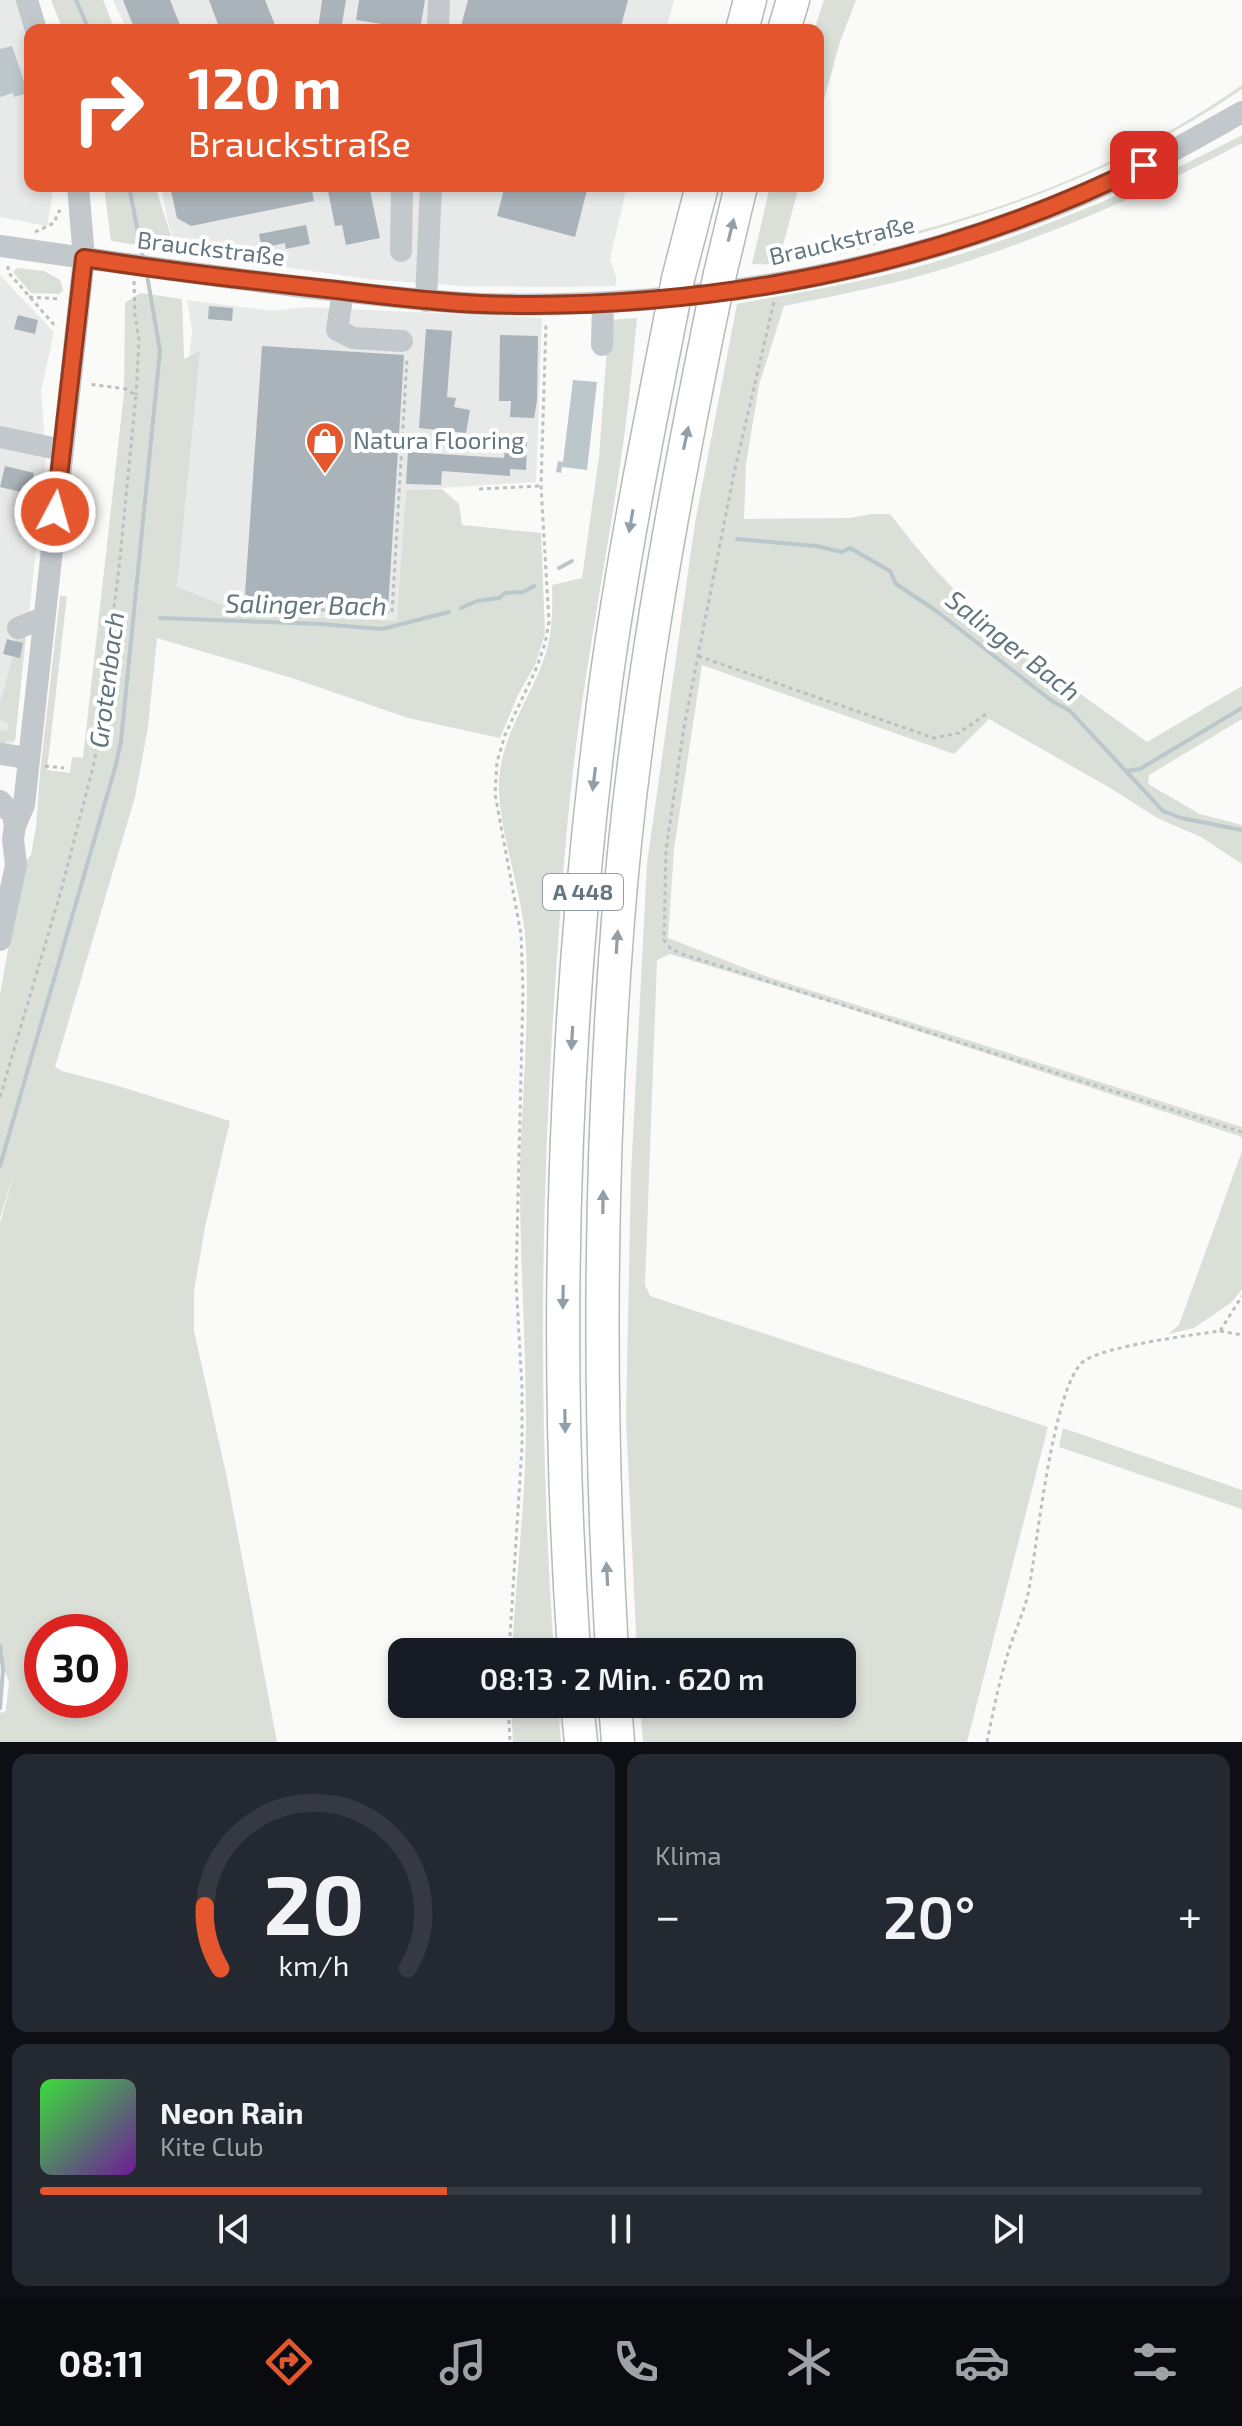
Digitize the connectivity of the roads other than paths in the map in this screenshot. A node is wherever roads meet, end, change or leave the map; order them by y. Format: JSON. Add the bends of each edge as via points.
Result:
{"nodes":[{"id":1,"x":27,"y":0,"type":"edge"},
{"id":2,"x":439,"y":0,"type":"edge"},
{"id":3,"x":750,"y":0,"type":"edge"},
{"id":4,"x":793,"y":0,"type":"edge"},
{"id":5,"x":34,"y":24,"type":"edge"},
{"id":6,"x":438,"y":24,"type":"edge"},
{"id":7,"x":744,"y":24,"type":"edge"},
{"id":8,"x":786,"y":24,"type":"edge"},
{"id":9,"x":1242,"y":112,"type":"edge"},
{"id":10,"x":79,"y":192,"type":"edge"},
{"id":11,"x":402,"y":192,"type":"edge"},
{"id":12,"x":431,"y":192,"type":"edge"},
{"id":13,"x":700,"y":192,"type":"edge"},
{"id":14,"x":740,"y":192,"type":"edge"},
{"id":15,"x":4,"y":246,"type":"edge"},
{"id":16,"x":401,"y":251,"type":"dead end"},
{"id":17,"x":84,"y":258,"type":"junction"},
{"id":18,"x":343,"y":291,"type":"junction"},
{"id":19,"x":426,"y":301,"type":"junction"},
{"id":20,"x":603,"y":303,"type":"junction"},
{"id":21,"x":402,"y":341,"type":"road end"},
{"id":22,"x":602,"y":345,"type":"dead end"},
{"id":23,"x":0,"y":437,"type":"edge"},
{"id":24,"x":62,"y":450,"type":"junction"},
{"id":25,"x":43,"y":618,"type":"junction"},
{"id":26,"x":18,"y":628,"type":"dead end"},
{"id":27,"x":0,"y":754,"type":"edge"},
{"id":28,"x":38,"y":762,"type":"junction"},
{"id":29,"x":0,"y":792,"type":"edge"},
{"id":30,"x":0,"y":801,"type":"edge"},
{"id":31,"x":9,"y":839,"type":"edge"},
{"id":32,"x":3,"y":895,"type":"edge"},
{"id":33,"x":0,"y":940,"type":"edge"},
{"id":34,"x":573,"y":1638,"type":"edge"},
{"id":35,"x":611,"y":1638,"type":"edge"},
{"id":36,"x":578,"y":1718,"type":"edge"},
{"id":37,"x":616,"y":1718,"type":"edge"},
{"id":38,"x":581,"y":1742,"type":"edge"},
{"id":39,"x":618,"y":1742,"type":"edge"}],
"edges":[{"from":1,"to":5,"type":"street"},
{"from":2,"to":6,"type":"street"},
{"from":3,"to":7,"type":"highway"},
{"from":4,"to":8,"type":"highway"},
{"from":9,"to":20,"type":"street","name":"Brauckstraße","via":[[1118,179],[1002,225],[853,268],[775,284]]},
{"from":10,"to":17,"type":"street"},
{"from":11,"to":16,"type":"street"},
{"from":12,"to":19,"type":"street"},
{"from":13,"to":34,"type":"highway","number":"A 448","one_way":true,"bridge":true,"via":[[639,474],[592,800],[565,1169],[566,1509]]},
{"from":35,"to":14,"type":"highway","number":"A 448","one_way":true,"bridge":true,"via":[[601,1314],[603,1174],[618,919],[676,484]]},
{"from":15,"to":17,"type":"street","name":"Brauckstraße"},
{"from":17,"to":18,"type":"street","name":"Brauckstraße"},
{"from":17,"to":24,"type":"street"},
{"from":18,"to":19,"type":"street","name":"Brauckstraße"},
{"from":18,"to":21,"type":"street","via":[[337,330],[353,338]]},
{"from":19,"to":20,"type":"street","name":"Brauckstraße"},
{"from":20,"to":22,"type":"street"},
{"from":23,"to":24,"type":"street"},
{"from":24,"to":25,"type":"street"},
{"from":25,"to":26,"type":"street"},
{"from":25,"to":28,"type":"street"},
{"from":27,"to":28,"type":"street"},
{"from":28,"to":29,"type":"street"},
{"from":28,"to":31,"type":"street"},
{"from":30,"to":31,"type":"street","via":[[13,815]]},
{"from":31,"to":32,"type":"street","via":[[16,865]]},
{"from":32,"to":33,"type":"street"},
{"from":36,"to":38,"type":"highway"},
{"from":37,"to":39,"type":"highway"}]}
